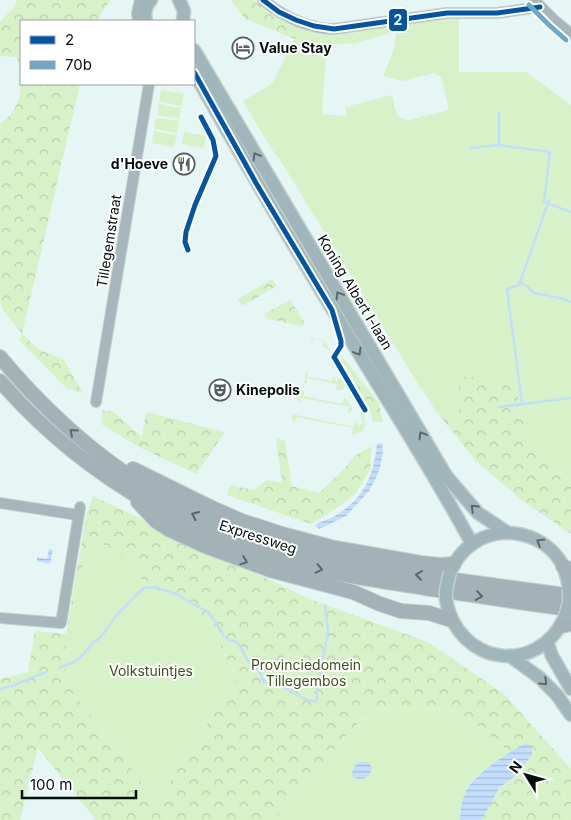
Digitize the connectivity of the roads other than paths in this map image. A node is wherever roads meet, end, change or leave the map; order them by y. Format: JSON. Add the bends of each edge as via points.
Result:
{"nodes":[{"id":1,"x":147,"y":0,"type":"edge"},
{"id":2,"x":263,"y":0,"type":"edge"},
{"id":3,"x":183,"y":2,"type":"edge"},
{"id":4,"x":537,"y":3,"type":"edge"},
{"id":5,"x":138,"y":20,"type":"edge"},
{"id":6,"x":146,"y":20,"type":"edge"},
{"id":7,"x":183,"y":20,"type":"edge"},
{"id":8,"x":571,"y":34,"type":"edge"},
{"id":9,"x":195,"y":52,"type":"edge"},
{"id":10,"x":195,"y":74,"type":"edge"},
{"id":11,"x":149,"y":85,"type":"edge"},
{"id":12,"x":0,"y":357,"type":"edge"},
{"id":13,"x":0,"y":381,"type":"edge"},
{"id":14,"x":96,"y":402,"type":"dead end"},
{"id":15,"x":110,"y":462,"type":"junction"},
{"id":16,"x":129,"y":492,"type":"junction"},
{"id":17,"x":0,"y":503,"type":"edge"},
{"id":18,"x":508,"y":533,"type":"junction"},
{"id":19,"x":472,"y":544,"type":"junction"},
{"id":20,"x":452,"y":568,"type":"junction"},
{"id":21,"x":567,"y":568,"type":"edge"},
{"id":22,"x":570,"y":592,"type":"edge"},
{"id":23,"x":0,"y":618,"type":"edge"},
{"id":24,"x":567,"y":619,"type":"edge"},
{"id":25,"x":451,"y":620,"type":"junction"},
{"id":26,"x":547,"y":642,"type":"junction"},
{"id":27,"x":510,"y":656,"type":"junction"},
{"id":28,"x":571,"y":689,"type":"edge"},
{"id":29,"x":571,"y":715,"type":"edge"}],
"edges":[{"from":1,"to":5,"type":"street","via":[[137,13]]},
{"from":1,"to":6,"type":"main road"},
{"from":2,"to":4,"type":"street","via":[[301,23],[334,29],[447,13],[498,13]]},
{"from":3,"to":7,"type":"main road"},
{"from":4,"to":8,"type":"street"},
{"from":18,"to":9,"type":"main road","name":"Koning Albert I-laan","one_way":true,"via":[[478,512],[447,477]]},
{"from":10,"to":19,"type":"main road","name":"Koning Albert I-laan","one_way":true,"via":[[261,191]]},
{"from":11,"to":14,"type":"street","name":"Tillegemstraat"},
{"from":15,"to":12,"type":"highway","name":"Expressweg","one_way":true,"via":[[42,404]]},
{"from":13,"to":16,"type":"highway","name":"Expressweg","via":[[52,434]]},
{"from":15,"to":20,"type":"highway","via":[[136,470],[235,518],[282,534],[335,548]]},
{"from":22,"to":15,"type":"highway","name":"Expressweg","one_way":true,"via":[[388,571],[279,547],[244,536],[186,510]]},
{"from":16,"to":24,"type":"highway","name":"Expressweg","one_way":true,"via":[[209,534],[275,558]]},
{"from":16,"to":25,"type":"highway","one_way":true,"via":[[156,521],[205,546],[270,570],[353,592],[401,611],[429,613]]},
{"from":17,"to":23,"type":"street","via":[[79,511],[61,623]]},
{"from":18,"to":19,"type":"main road","name":"Koning Albert I-laan","via":[[489,536]]},
{"from":21,"to":18,"type":"main road","name":"Koning Albert I-laan","one_way":true,"via":[[546,545],[534,538]]},
{"from":19,"to":20,"type":"main road","name":"Koning Albert I-laan"},
{"from":20,"to":25,"type":"main road","bridge":true,"via":[[446,590]]},
{"from":21,"to":22,"type":"main road","name":"Koning Albert I-laan"},
{"from":22,"to":24,"type":"main road","bridge":true},
{"from":24,"to":26,"type":"main road"},
{"from":25,"to":27,"type":"main road","via":[[475,647],[492,654]]},
{"from":26,"to":27,"type":"main road","via":[[536,650]]},
{"from":26,"to":28,"type":"main road"},
{"from":27,"to":29,"type":"main road","one_way":true,"via":[[540,678]]}]}
